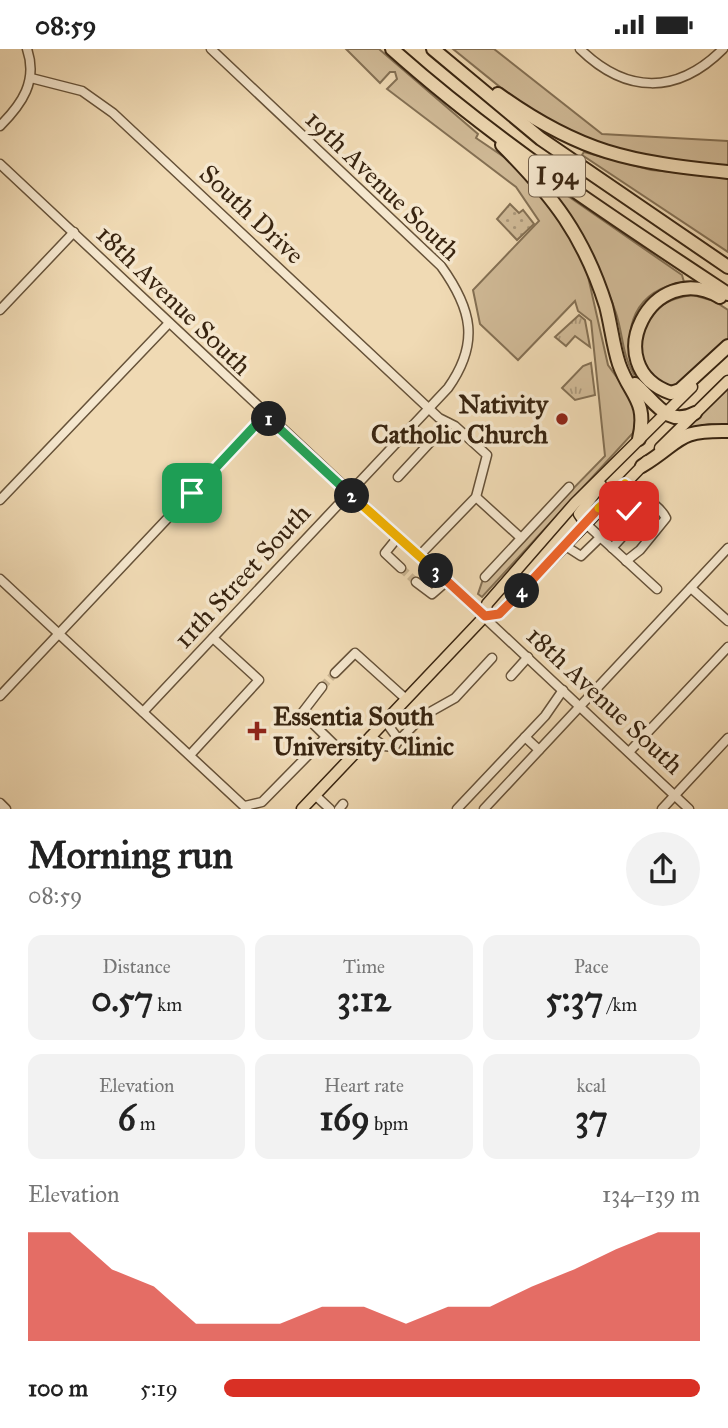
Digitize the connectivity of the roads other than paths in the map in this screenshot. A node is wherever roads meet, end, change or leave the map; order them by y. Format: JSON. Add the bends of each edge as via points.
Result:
{"nodes":[{"id":1,"x":27,"y":49,"type":"edge"},
{"id":2,"x":211,"y":49,"type":"edge"},
{"id":3,"x":392,"y":49,"type":"edge"},
{"id":4,"x":435,"y":49,"type":"edge"},
{"id":5,"x":580,"y":49,"type":"edge"},
{"id":6,"x":723,"y":49,"type":"edge"},
{"id":7,"x":31,"y":78,"type":"junction"},
{"id":8,"x":475,"y":117,"type":"junction"},
{"id":9,"x":0,"y":126,"type":"edge"},
{"id":10,"x":0,"y":164,"type":"edge"},
{"id":11,"x":728,"y":172,"type":"edge"},
{"id":12,"x":74,"y":232,"type":"junction"},
{"id":13,"x":728,"y":267,"type":"edge"},
{"id":14,"x":728,"y":294,"type":"edge"},
{"id":15,"x":728,"y":301,"type":"edge"},
{"id":16,"x":0,"y":310,"type":"edge"},
{"id":17,"x":169,"y":323,"type":"junction"},
{"id":18,"x":728,"y":349,"type":"edge"},
{"id":19,"x":627,"y":377,"type":"junction"},
{"id":20,"x":728,"y":381,"type":"edge"},
{"id":21,"x":429,"y":407,"type":"junction"},
{"id":22,"x":665,"y":413,"type":"junction"},
{"id":23,"x":695,"y":413,"type":"junction"},
{"id":24,"x":265,"y":415,"type":"junction"},
{"id":25,"x":448,"y":423,"type":"junction"},
{"id":26,"x":728,"y":431,"type":"edge"},
{"id":27,"x":639,"y":439,"type":"junction"},
{"id":28,"x":642,"y":466,"type":"junction"},
{"id":29,"x":398,"y":477,"type":"dead end"},
{"id":30,"x":625,"y":484,"type":"junction"},
{"id":31,"x":569,"y":487,"type":"dead end"},
{"id":32,"x":349,"y":493,"type":"junction"},
{"id":33,"x":639,"y":496,"type":"junction"},
{"id":34,"x":476,"y":497,"type":"junction"},
{"id":35,"x":0,"y":500,"type":"edge"},
{"id":36,"x":653,"y":503,"type":"junction"},
{"id":37,"x":585,"y":523,"type":"junction"},
{"id":38,"x":398,"y":537,"type":"junction"},
{"id":39,"x":521,"y":538,"type":"junction"},
{"id":40,"x":601,"y":538,"type":"junction"},
{"id":41,"x":564,"y":545,"type":"junction"},
{"id":42,"x":612,"y":548,"type":"junction"},
{"id":43,"x":728,"y":548,"type":"edge"},
{"id":44,"x":419,"y":556,"type":"junction"},
{"id":45,"x":626,"y":561,"type":"junction"},
{"id":46,"x":401,"y":568,"type":"tunnel mouth"},
{"id":47,"x":485,"y":577,"type":"dead end"},
{"id":48,"x":0,"y":579,"type":"edge"},
{"id":49,"x":447,"y":581,"type":"junction"},
{"id":50,"x":416,"y":582,"type":"tunnel mouth"},
{"id":51,"x":691,"y":588,"type":"junction"},
{"id":52,"x":657,"y":589,"type":"dead end"},
{"id":53,"x":485,"y":616,"type":"junction"},
{"id":54,"x":728,"y":621,"type":"edge"},
{"id":55,"x":58,"y":633,"type":"junction"},
{"id":56,"x":213,"y":638,"type":"junction"},
{"id":57,"x":728,"y":647,"type":"edge"},
{"id":58,"x":528,"y":657,"type":"junction"},
{"id":59,"x":492,"y":658,"type":"dead end"},
{"id":60,"x":335,"y":673,"type":"tunnel mouth"},
{"id":61,"x":511,"y":676,"type":"dead end"},
{"id":62,"x":322,"y":687,"type":"tunnel mouth"},
{"id":63,"x":563,"y":690,"type":"junction"},
{"id":64,"x":0,"y":696,"type":"edge"},
{"id":65,"x":406,"y":699,"type":"junction"},
{"id":66,"x":580,"y":706,"type":"junction"},
{"id":67,"x":143,"y":712,"type":"junction"},
{"id":68,"x":384,"y":721,"type":"junction"},
{"id":69,"x":370,"y":736,"type":"junction"},
{"id":70,"x":326,"y":737,"type":"junction"},
{"id":71,"x":525,"y":737,"type":"junction"},
{"id":72,"x":728,"y":738,"type":"edge"},
{"id":73,"x":399,"y":740,"type":"junction"},
{"id":74,"x":540,"y":750,"type":"junction"},
{"id":75,"x":629,"y":753,"type":"junction"},
{"id":76,"x":190,"y":755,"type":"junction"},
{"id":77,"x":349,"y":759,"type":"junction"},
{"id":78,"x":315,"y":795,"type":"junction"},
{"id":79,"x":675,"y":795,"type":"junction"},
{"id":80,"x":0,"y":803,"type":"edge"},
{"id":81,"x":246,"y":807,"type":"edge"},
{"id":82,"x":6,"y":809,"type":"edge"},
{"id":83,"x":302,"y":809,"type":"edge"},
{"id":84,"x":330,"y":809,"type":"edge"},
{"id":85,"x":457,"y":809,"type":"edge"},
{"id":86,"x":484,"y":809,"type":"edge"},
{"id":87,"x":662,"y":809,"type":"edge"},
{"id":88,"x":689,"y":809,"type":"edge"}],
"edges":[{"from":1,"to":7,"type":"street"},
{"from":2,"to":21,"type":"street","name":"19th Avenue South","via":[[441,266],[459,291],[469,348],[462,369]]},
{"from":3,"to":8,"type":"highway","number":"I 94"},
{"from":4,"to":11,"type":"highway","via":[[538,123],[588,147],[630,160]]},
{"from":4,"to":13,"type":"highway","number":"I 94","via":[[541,139]]},
{"from":5,"to":6,"type":"street","via":[[613,75],[654,84],[686,78]]},
{"from":7,"to":9,"type":"street","via":[[17,110]]},
{"from":7,"to":21,"type":"street","name":"South Drive","via":[[82,91],[113,113]]},
{"from":8,"to":14,"type":"highway","number":"I 94"},
{"from":8,"to":19,"type":"highway","via":[[547,190],[572,226],[606,306],[620,366]]},
{"from":10,"to":12,"type":"street","name":"18th Avenue South"},
{"from":12,"to":16,"type":"street"},
{"from":12,"to":17,"type":"street","name":"18th Avenue South"},
{"from":15,"to":18,"type":"highway","via":[[711,291],[690,288],[653,302],[638,326],[638,365],[649,380],[671,393]]},
{"from":17,"to":24,"type":"street","name":"18th Avenue South"},
{"from":17,"to":35,"type":"street"},
{"from":18,"to":22,"type":"main road"},
{"from":19,"to":22,"type":"highway"},
{"from":19,"to":27,"type":"highway","via":[[644,419]]},
{"from":20,"to":23,"type":"main road"},
{"from":21,"to":25,"type":"street","name":"South Drive"},
{"from":21,"to":32,"type":"street","name":"11th Street South"},
{"from":22,"to":23,"type":"highway","via":[[678,420]]},
{"from":22,"to":27,"type":"main road"},
{"from":23,"to":28,"type":"main road"},
{"from":24,"to":32,"type":"street","name":"18th Avenue South"},
{"from":24,"to":55,"type":"street"},
{"from":25,"to":29,"type":"street"},
{"from":25,"to":34,"type":"street","name":"South Drive","via":[[487,457]]},
{"from":26,"to":28,"type":"highway","via":[[684,434]]},
{"from":27,"to":37,"type":"main road","via":[[580,509]]},
{"from":27,"to":53,"type":"main road","via":[[575,503],[487,604]]},
{"from":28,"to":30,"type":"main road"},
{"from":30,"to":33,"type":"street"},
{"from":30,"to":37,"type":"main road"},
{"from":31,"to":39,"type":"street"},
{"from":32,"to":38,"type":"street","name":"18th Avenue South"},
{"from":32,"to":56,"type":"street","name":"11th Street South"},
{"from":33,"to":36,"type":"street"},
{"from":33,"to":40,"type":"street"},
{"from":34,"to":39,"type":"street"},
{"from":34,"to":44,"type":"street"},
{"from":36,"to":42,"type":"street"},
{"from":36,"to":45,"type":"street","via":[[664,522]]},
{"from":37,"to":40,"type":"street"},
{"from":37,"to":41,"type":"main road"},
{"from":38,"to":44,"type":"street","name":"18th Avenue South"},
{"from":38,"to":46,"type":"street","via":[[385,553]]},
{"from":39,"to":47,"type":"street"},
{"from":40,"to":41,"type":"street","via":[[581,556]]},
{"from":40,"to":42,"type":"street"},
{"from":41,"to":53,"type":"main road","via":[[499,614]]},
{"from":42,"to":45,"type":"street"},
{"from":43,"to":51,"type":"street"},
{"from":44,"to":49,"type":"street","name":"18th Avenue South"},
{"from":45,"to":52,"type":"street"},
{"from":48,"to":55,"type":"street"},
{"from":49,"to":50,"type":"street","via":[[432,594]]},
{"from":49,"to":53,"type":"street","name":"18th Avenue South"},
{"from":51,"to":54,"type":"street"},
{"from":51,"to":66,"type":"street"},
{"from":53,"to":58,"type":"street","name":"18th Avenue South"},
{"from":53,"to":65,"type":"main road"},
{"from":55,"to":64,"type":"street"},
{"from":55,"to":67,"type":"street"},
{"from":56,"to":67,"type":"street","name":"11th Street South"},
{"from":56,"to":76,"type":"street","via":[[259,680]]},
{"from":57,"to":75,"type":"street"},
{"from":58,"to":61,"type":"street"},
{"from":58,"to":63,"type":"street","name":"18th Avenue South"},
{"from":59,"to":73,"type":"street","via":[[455,698],[423,716]]},
{"from":60,"to":65,"type":"street","via":[[355,653]]},
{"from":62,"to":70,"type":"street","via":[[302,713]]},
{"from":63,"to":66,"type":"street","name":"18th Avenue South"},
{"from":63,"to":71,"type":"street"},
{"from":65,"to":68,"type":"main road"},
{"from":66,"to":74,"type":"street"},
{"from":66,"to":75,"type":"street","name":"18th Avenue South"},
{"from":67,"to":76,"type":"street"},
{"from":68,"to":69,"type":"main road"},
{"from":68,"to":73,"type":"street"},
{"from":69,"to":73,"type":"street","via":[[389,748]]},
{"from":69,"to":77,"type":"main road"},
{"from":70,"to":77,"type":"street"},
{"from":70,"to":81,"type":"street","via":[[262,802]]},
{"from":71,"to":74,"type":"street"},
{"from":71,"to":85,"type":"street"},
{"from":72,"to":79,"type":"street"},
{"from":74,"to":86,"type":"street"},
{"from":75,"to":79,"type":"street","name":"18th Avenue South"},
{"from":76,"to":81,"type":"street"},
{"from":77,"to":78,"type":"main road"},
{"from":78,"to":83,"type":"main road"},
{"from":78,"to":84,"type":"street"},
{"from":79,"to":87,"type":"street"},
{"from":79,"to":88,"type":"street","name":"18th Avenue South"},
{"from":80,"to":82,"type":"street"}]}
